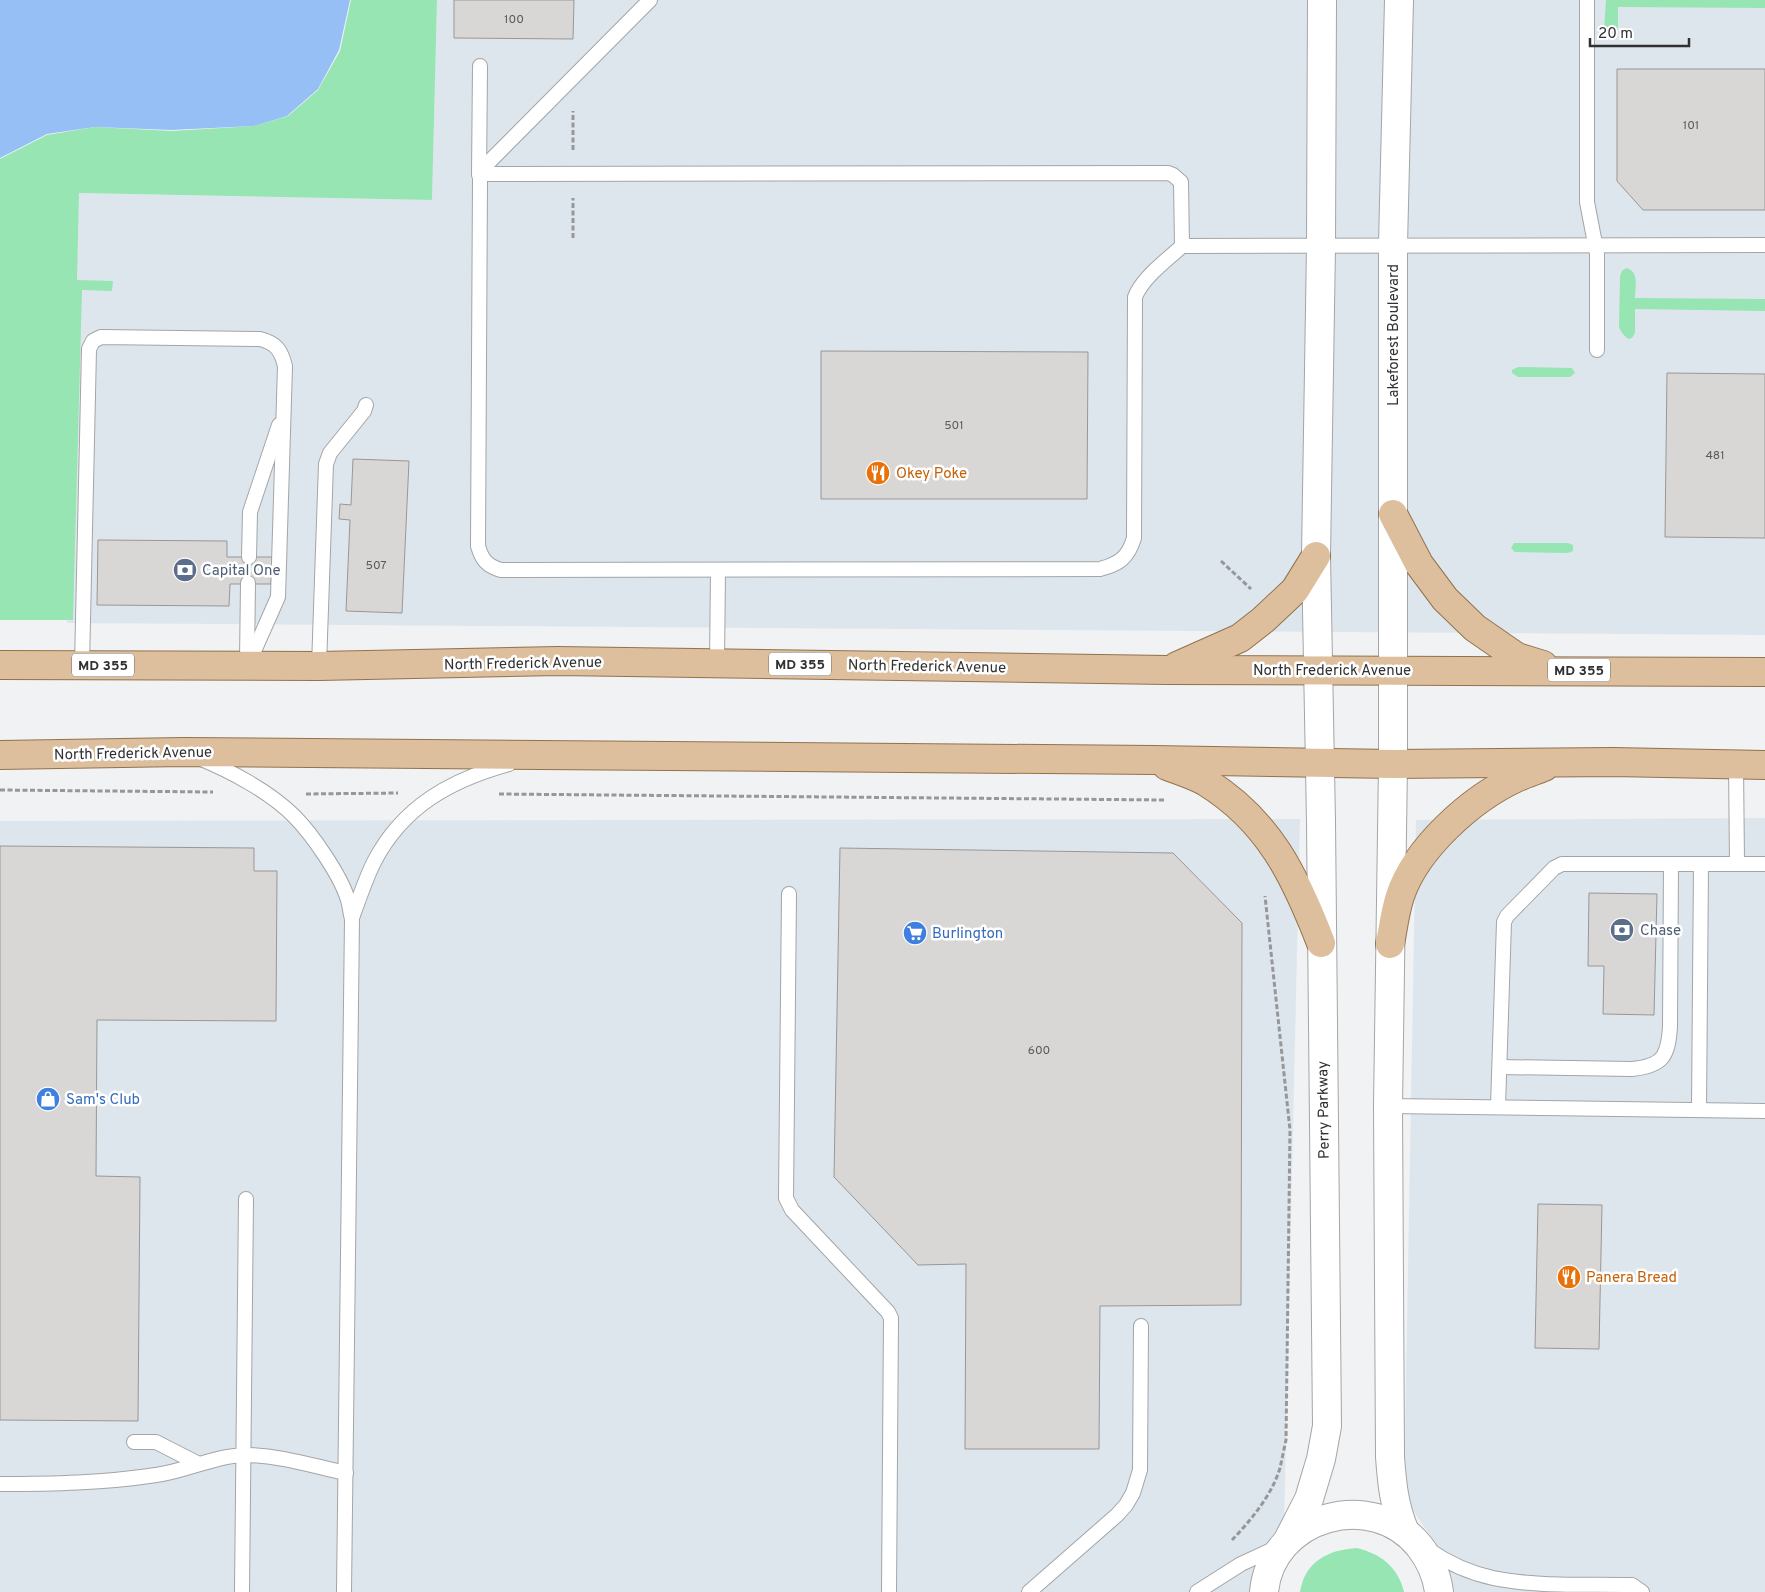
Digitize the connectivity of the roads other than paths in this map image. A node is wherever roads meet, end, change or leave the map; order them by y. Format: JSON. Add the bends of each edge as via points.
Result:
{"nodes":[{"id":1,"x":650,"y":0,"type":"edge"},
{"id":2,"x":1322,"y":0,"type":"edge"},
{"id":3,"x":1399,"y":0,"type":"edge"},
{"id":4,"x":1587,"y":0,"type":"edge"},
{"id":5,"x":480,"y":66,"type":"dead end"},
{"id":6,"x":480,"y":179,"type":"junction"},
{"id":7,"x":1393,"y":245,"type":"junction"},
{"id":8,"x":1596,"y":245,"type":"junction"},
{"id":9,"x":1765,"y":245,"type":"edge"},
{"id":10,"x":1182,"y":246,"type":"junction"},
{"id":11,"x":1321,"y":246,"type":"junction"},
{"id":12,"x":1597,"y":350,"type":"dead end"},
{"id":13,"x":366,"y":405,"type":"dead end"},
{"id":14,"x":284,"y":410,"type":"junction"},
{"id":15,"x":1393,"y":514,"type":"junction"},
{"id":16,"x":1316,"y":556,"type":"junction"},
{"id":17,"x":249,"y":557,"type":"dead end"},
{"id":18,"x":718,"y":570,"type":"junction"},
{"id":19,"x":248,"y":584,"type":"dead end"},
{"id":20,"x":717,"y":663,"type":"junction"},
{"id":21,"x":9,"y":664,"type":"edge"},
{"id":22,"x":82,"y":665,"type":"junction"},
{"id":23,"x":319,"y":666,"type":"junction"},
{"id":24,"x":247,"y":667,"type":"junction"},
{"id":25,"x":1317,"y":669,"type":"junction"},
{"id":26,"x":1167,"y":670,"type":"junction"},
{"id":27,"x":1393,"y":670,"type":"junction"},
{"id":28,"x":1562,"y":670,"type":"junction"},
{"id":29,"x":1765,"y":672,"type":"edge"},
{"id":30,"x":183,"y":752,"type":"junction"},
{"id":31,"x":0,"y":755,"type":"edge"},
{"id":32,"x":537,"y":756,"type":"junction"},
{"id":33,"x":1154,"y":760,"type":"junction"},
{"id":34,"x":1320,"y":762,"type":"junction"},
{"id":35,"x":1555,"y":762,"type":"junction"},
{"id":36,"x":1393,"y":764,"type":"junction"},
{"id":37,"x":1736,"y":764,"type":"junction"},
{"id":38,"x":1765,"y":765,"type":"edge"},
{"id":39,"x":1671,"y":864,"type":"junction"},
{"id":40,"x":1701,"y":864,"type":"junction"},
{"id":41,"x":1737,"y":864,"type":"junction"},
{"id":42,"x":1765,"y":864,"type":"edge"},
{"id":43,"x":789,"y":894,"type":"dead end"},
{"id":44,"x":352,"y":919,"type":"junction"},
{"id":45,"x":1321,"y":943,"type":"junction"},
{"id":46,"x":1390,"y":944,"type":"junction"},
{"id":47,"x":1500,"y":1067,"type":"junction"},
{"id":48,"x":1388,"y":1106,"type":"junction"},
{"id":49,"x":1498,"y":1107,"type":"junction"},
{"id":50,"x":1699,"y":1110,"type":"junction"},
{"id":51,"x":1765,"y":1111,"type":"edge"},
{"id":52,"x":246,"y":1198,"type":"dead end"},
{"id":53,"x":1141,"y":1326,"type":"dead end"},
{"id":54,"x":134,"y":1442,"type":"dead end"},
{"id":55,"x":244,"y":1455,"type":"junction"},
{"id":56,"x":199,"y":1464,"type":"junction"},
{"id":57,"x":346,"y":1473,"type":"junction"},
{"id":58,"x":0,"y":1484,"type":"edge"},
{"id":59,"x":1404,"y":1532,"type":"junction"},
{"id":60,"x":1287,"y":1542,"type":"junction"},
{"id":61,"x":242,"y":1592,"type":"edge"},
{"id":62,"x":344,"y":1592,"type":"edge"},
{"id":63,"x":889,"y":1592,"type":"edge"},
{"id":64,"x":1029,"y":1592,"type":"edge"},
{"id":65,"x":1197,"y":1592,"type":"edge"},
{"id":66,"x":1264,"y":1592,"type":"edge"},
{"id":67,"x":1439,"y":1592,"type":"edge"},
{"id":68,"x":1642,"y":1592,"type":"edge"}],
"edges":[{"from":1,"to":6,"type":"lane","via":[[486,165]]},
{"from":2,"to":11,"type":"street"},
{"from":3,"to":7,"type":"street","name":"Lakeforest Boulevard"},
{"from":4,"to":8,"type":"lane","via":[[1586,202]]},
{"from":5,"to":6,"type":"lane"},
{"from":6,"to":10,"type":"lane","via":[[573,174],[1168,174],[1181,182]]},
{"from":6,"to":18,"type":"lane","via":[[478,546],[484,562],[501,570]]},
{"from":7,"to":8,"type":"lane"},
{"from":7,"to":11,"type":"lane"},
{"from":7,"to":15,"type":"street","name":"Lakeforest Boulevard"},
{"from":8,"to":9,"type":"lane"},
{"from":8,"to":12,"type":"lane"},
{"from":10,"to":11,"type":"lane"},
{"from":10,"to":18,"type":"lane","via":[[1147,279],[1135,298],[1134,538],[1124,558],[1113,566],[1100,569]]},
{"from":11,"to":16,"type":"street"},
{"from":13,"to":23,"type":"lane","via":[[330,452],[326,464]]},
{"from":14,"to":17,"type":"lane","via":[[250,512]]},
{"from":14,"to":22,"type":"lane","via":[[286,366],[278,347],[270,341],[102,337],[93,341],[89,348]]},
{"from":14,"to":24,"type":"lane","via":[[278,597]]},
{"from":15,"to":27,"type":"street","name":"Lakeforest Boulevard"},
{"from":15,"to":28,"type":"main road","via":[[1419,564],[1445,599],[1475,628],[1517,657]]},
{"from":16,"to":25,"type":"street"},
{"from":16,"to":26,"type":"main road","via":[[1294,590],[1240,638]]},
{"from":18,"to":20,"type":"lane"},
{"from":19,"to":24,"type":"lane"},
{"from":20,"to":23,"type":"main road","name":"North Frederick Avenue","number":"MD 355","via":[[558,661]]},
{"from":20,"to":26,"type":"main road","name":"North Frederick Avenue","number":"MD 355"},
{"from":21,"to":22,"type":"main road","name":"North Frederick Avenue","number":"MD 355"},
{"from":22,"to":24,"type":"main road","name":"North Frederick Avenue","number":"MD 355"},
{"from":23,"to":24,"type":"main road","name":"North Frederick Avenue","number":"MD 355"},
{"from":25,"to":26,"type":"main road","name":"North Frederick Avenue","number":"MD 355"},
{"from":25,"to":27,"type":"main road","name":"North Frederick Avenue","number":"MD 355"},
{"from":25,"to":34,"type":"street","name":"Perry Parkway"},
{"from":27,"to":28,"type":"main road","name":"North Frederick Avenue","number":"MD 355"},
{"from":27,"to":36,"type":"street"},
{"from":28,"to":29,"type":"main road","name":"North Frederick Avenue","number":"MD 355"},
{"from":30,"to":31,"type":"main road","name":"North Frederick Avenue"},
{"from":30,"to":32,"type":"main road","name":"North Frederick Avenue"},
{"from":30,"to":44,"type":"lane","via":[[228,772],[265,794],[294,817],[339,880]]},
{"from":32,"to":33,"type":"main road","name":"North Frederick Avenue"},
{"from":32,"to":44,"type":"lane","via":[[458,781],[436,793],[407,816],[387,841],[367,877]]},
{"from":33,"to":34,"type":"main road","name":"North Frederick Avenue"},
{"from":33,"to":45,"type":"main road","via":[[1204,781],[1238,804],[1281,856],[1303,897]]},
{"from":34,"to":36,"type":"main road","name":"North Frederick Avenue"},
{"from":34,"to":45,"type":"street","name":"Perry Parkway"},
{"from":35,"to":36,"type":"main road","name":"North Frederick Avenue"},
{"from":35,"to":37,"type":"main road","name":"North Frederick Avenue"},
{"from":35,"to":46,"type":"main road","via":[[1514,779],[1477,801],[1446,828],[1418,859],[1400,895]]},
{"from":36,"to":46,"type":"street"},
{"from":37,"to":38,"type":"main road","name":"North Frederick Avenue"},
{"from":37,"to":41,"type":"lane"},
{"from":39,"to":40,"type":"lane"},
{"from":39,"to":47,"type":"lane","via":[[1562,864],[1554,868],[1507,916],[1504,925]]},
{"from":39,"to":47,"type":"lane","via":[[1670,1027],[1669,1044],[1662,1058],[1632,1069]]},
{"from":40,"to":41,"type":"lane"},
{"from":40,"to":50,"type":"lane"},
{"from":41,"to":42,"type":"lane"},
{"from":43,"to":63,"type":"lane","via":[[786,1198],[792,1210],[891,1318]]},
{"from":44,"to":57,"type":"lane"},
{"from":45,"to":60,"type":"street","name":"Perry Parkway","via":[[1327,1426],[1309,1499]]},
{"from":46,"to":48,"type":"street"},
{"from":47,"to":49,"type":"lane"},
{"from":48,"to":49,"type":"lane"},
{"from":48,"to":59,"type":"street","via":[[1390,1457],[1393,1495]]},
{"from":49,"to":50,"type":"lane"},
{"from":50,"to":51,"type":"lane"},
{"from":52,"to":55,"type":"lane"},
{"from":53,"to":64,"type":"lane","via":[[1140,1470],[1133,1493],[1117,1515]]},
{"from":54,"to":56,"type":"lane","via":[[156,1442]]},
{"from":55,"to":56,"type":"lane"},
{"from":55,"to":57,"type":"lane","via":[[274,1457]]},
{"from":55,"to":61,"type":"lane"},
{"from":56,"to":58,"type":"lane","via":[[158,1475],[73,1484]]},
{"from":57,"to":62,"type":"lane"},
{"from":59,"to":60,"type":"street","via":[[1385,1521],[1353,1514],[1317,1521]]},
{"from":59,"to":67,"type":"street","via":[[1426,1554]]},
{"from":59,"to":68,"type":"lane","via":[[1444,1560],[1492,1578],[1632,1585]]},
{"from":60,"to":65,"type":"lane","via":[[1241,1564]]},
{"from":60,"to":66,"type":"street","via":[[1270,1568]]}]}
